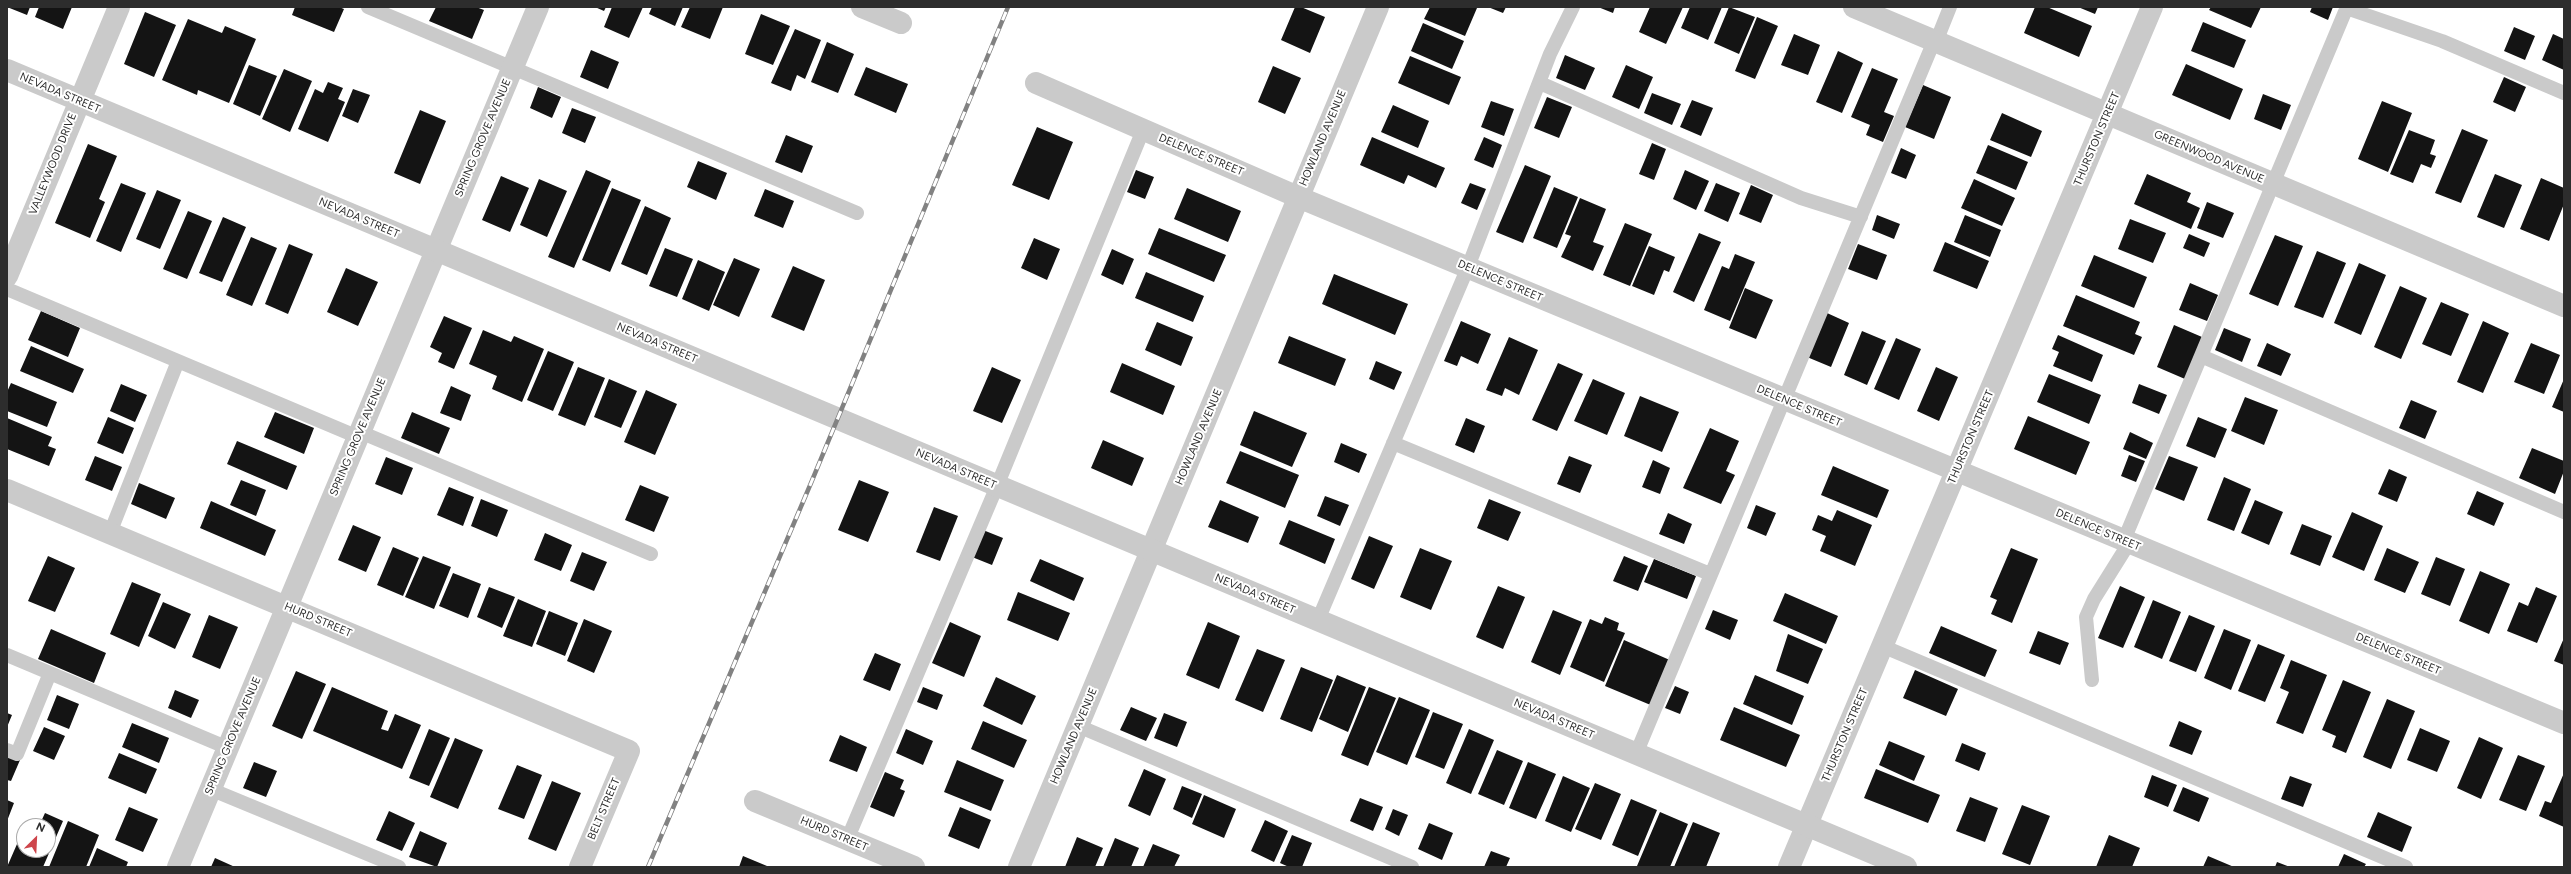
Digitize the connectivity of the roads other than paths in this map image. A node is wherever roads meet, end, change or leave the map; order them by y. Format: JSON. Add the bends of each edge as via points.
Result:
{"nodes":[{"id":1,"x":119,"y":7,"type":"edge"},
{"id":2,"x":368,"y":7,"type":"edge"},
{"id":3,"x":538,"y":7,"type":"edge"},
{"id":4,"x":862,"y":7,"type":"edge"},
{"id":5,"x":1378,"y":7,"type":"edge"},
{"id":6,"x":1573,"y":7,"type":"edge"},
{"id":7,"x":1854,"y":7,"type":"edge"},
{"id":8,"x":1950,"y":7,"type":"edge"},
{"id":9,"x":2152,"y":7,"type":"edge"},
{"id":10,"x":2347,"y":8,"type":"edge"},
{"id":11,"x":901,"y":23,"type":"dead end"},
{"id":12,"x":1935,"y":41,"type":"junction"},
{"id":13,"x":513,"y":68,"type":"junction"},
{"id":14,"x":7,"y":70,"type":"edge"},
{"id":15,"x":1036,"y":83,"type":"dead end"},
{"id":16,"x":1540,"y":84,"type":"junction"},
{"id":17,"x":2564,"y":93,"type":"edge"},
{"id":18,"x":80,"y":101,"type":"junction"},
{"id":19,"x":2107,"y":114,"type":"junction"},
{"id":20,"x":1143,"y":130,"type":"junction"},
{"id":21,"x":2273,"y":184,"type":"junction"},
{"id":22,"x":1298,"y":197,"type":"junction"},
{"id":23,"x":857,"y":213,"type":"dead end"},
{"id":24,"x":1861,"y":217,"type":"junction"},
{"id":25,"x":436,"y":251,"type":"junction"},
{"id":26,"x":1468,"y":267,"type":"junction"},
{"id":27,"x":7,"y":276,"type":"edge"},
{"id":28,"x":7,"y":289,"type":"edge"},
{"id":29,"x":2564,"y":306,"type":"edge"},
{"id":30,"x":2201,"y":356,"type":"junction"},
{"id":31,"x":178,"y":361,"type":"junction"},
{"id":32,"x":1784,"y":399,"type":"junction"},
{"id":33,"x":359,"y":435,"type":"junction"},
{"id":34,"x":1393,"y":443,"type":"junction"},
{"id":35,"x":1957,"y":471,"type":"junction"},
{"id":36,"x":997,"y":486,"type":"junction"},
{"id":37,"x":7,"y":490,"type":"edge"},
{"id":38,"x":2564,"y":512,"type":"edge"},
{"id":39,"x":110,"y":533,"type":"junction"},
{"id":40,"x":2126,"y":541,"type":"junction"},
{"id":41,"x":1151,"y":551,"type":"junction"},
{"id":42,"x":651,"y":554,"type":"dead end"},
{"id":43,"x":1710,"y":574,"type":"junction"},
{"id":44,"x":287,"y":607,"type":"junction"},
{"id":45,"x":1318,"y":620,"type":"junction"},
{"id":46,"x":1882,"y":646,"type":"junction"},
{"id":47,"x":7,"y":654,"type":"edge"},
{"id":48,"x":50,"y":673,"type":"junction"},
{"id":49,"x":2092,"y":680,"type":"dead end"},
{"id":50,"x":2564,"y":723,"type":"edge"},
{"id":51,"x":1078,"y":726,"type":"junction"},
{"id":52,"x":228,"y":748,"type":"junction"},
{"id":53,"x":7,"y":750,"type":"edge"},
{"id":54,"x":629,"y":751,"type":"joint"},
{"id":55,"x":1636,"y":754,"type":"junction"},
{"id":56,"x":210,"y":789,"type":"junction"},
{"id":57,"x":755,"y":801,"type":"dead end"},
{"id":58,"x":1806,"y":825,"type":"junction"},
{"id":59,"x":847,"y":840,"type":"junction"},
{"id":60,"x":178,"y":867,"type":"edge"},
{"id":61,"x":399,"y":867,"type":"edge"},
{"id":62,"x":580,"y":867,"type":"edge"},
{"id":63,"x":914,"y":867,"type":"edge"},
{"id":64,"x":1019,"y":867,"type":"edge"},
{"id":65,"x":1412,"y":867,"type":"edge"},
{"id":66,"x":1789,"y":867,"type":"edge"},
{"id":67,"x":1906,"y":867,"type":"edge"},
{"id":68,"x":2406,"y":867,"type":"edge"}],
"edges":[{"from":1,"to":18,"type":"street","name":"VALLEYWOOD DRIVE"},
{"from":2,"to":13,"type":"lane"},
{"from":3,"to":13,"type":"street","name":"SPRING GROVE AVENUE"},
{"from":4,"to":11,"type":"street"},
{"from":5,"to":22,"type":"street","name":"HOWLAND AVENUE"},
{"from":6,"to":16,"type":"lane"},
{"from":7,"to":12,"type":"street","name":"GREENWOOD AVENUE"},
{"from":8,"to":12,"type":"lane"},
{"from":9,"to":19,"type":"street","name":"THURSTON STREET"},
{"from":10,"to":17,"type":"lane","via":[[2442,42]]},
{"from":10,"to":21,"type":"lane"},
{"from":12,"to":19,"type":"street","name":"GREENWOOD AVENUE"},
{"from":12,"to":24,"type":"lane"},
{"from":13,"to":23,"type":"lane"},
{"from":13,"to":25,"type":"street","name":"SPRING GROVE AVENUE"},
{"from":14,"to":18,"type":"street","name":"NEVADA STREET"},
{"from":15,"to":20,"type":"street","name":"DELENCE STREET"},
{"from":16,"to":24,"type":"lane","via":[[1801,198]]},
{"from":16,"to":26,"type":"lane"},
{"from":18,"to":25,"type":"street","name":"NEVADA STREET"},
{"from":18,"to":27,"type":"street","name":"VALLEYWOOD DRIVE"},
{"from":19,"to":21,"type":"street","name":"GREENWOOD AVENUE"},
{"from":19,"to":35,"type":"street","name":"THURSTON STREET"},
{"from":20,"to":22,"type":"street","name":"DELENCE STREET"},
{"from":20,"to":36,"type":"lane"},
{"from":21,"to":29,"type":"street","name":"GREENWOOD AVENUE"},
{"from":21,"to":30,"type":"lane"},
{"from":22,"to":26,"type":"street","name":"DELENCE STREET"},
{"from":22,"to":41,"type":"street","name":"HOWLAND AVENUE"},
{"from":24,"to":32,"type":"lane"},
{"from":25,"to":33,"type":"street","name":"SPRING GROVE AVENUE"},
{"from":25,"to":36,"type":"street","name":"NEVADA STREET"},
{"from":26,"to":32,"type":"street","name":"DELENCE STREET"},
{"from":26,"to":34,"type":"lane"},
{"from":28,"to":31,"type":"lane"},
{"from":30,"to":38,"type":"lane"},
{"from":30,"to":40,"type":"lane"},
{"from":31,"to":33,"type":"lane"},
{"from":31,"to":39,"type":"lane"},
{"from":32,"to":35,"type":"street","name":"DELENCE STREET"},
{"from":32,"to":43,"type":"lane"},
{"from":33,"to":42,"type":"lane"},
{"from":33,"to":44,"type":"street","name":"SPRING GROVE AVENUE"},
{"from":34,"to":43,"type":"lane"},
{"from":34,"to":45,"type":"lane"},
{"from":35,"to":40,"type":"street","name":"DELENCE STREET"},
{"from":35,"to":46,"type":"street","name":"THURSTON STREET"},
{"from":36,"to":41,"type":"street","name":"NEVADA STREET"},
{"from":36,"to":59,"type":"lane"},
{"from":37,"to":39,"type":"street","name":"HURD STREET"},
{"from":39,"to":44,"type":"street","name":"HURD STREET"},
{"from":40,"to":49,"type":"lane","via":[[2086,617]]},
{"from":40,"to":50,"type":"street","name":"DELENCE STREET"},
{"from":41,"to":45,"type":"street","name":"NEVADA STREET"},
{"from":41,"to":51,"type":"street","name":"HOWLAND AVENUE"},
{"from":43,"to":55,"type":"lane"},
{"from":44,"to":52,"type":"street","name":"SPRING GROVE AVENUE"},
{"from":44,"to":54,"type":"street","name":"HURD STREET"},
{"from":45,"to":55,"type":"street","name":"NEVADA STREET"},
{"from":46,"to":58,"type":"street","name":"THURSTON STREET"},
{"from":46,"to":68,"type":"lane"},
{"from":47,"to":48,"type":"lane"},
{"from":48,"to":52,"type":"lane"},
{"from":48,"to":53,"type":"lane","via":[[17,754]]},
{"from":51,"to":64,"type":"street","name":"HOWLAND AVENUE"},
{"from":51,"to":65,"type":"lane"},
{"from":52,"to":56,"type":"street","name":"SPRING GROVE AVENUE"},
{"from":54,"to":62,"type":"street","name":"BELT STREET"},
{"from":55,"to":58,"type":"street","name":"NEVADA STREET"},
{"from":56,"to":60,"type":"street","name":"SPRING GROVE AVENUE"},
{"from":56,"to":61,"type":"lane"},
{"from":57,"to":59,"type":"street","name":"HURD STREET"},
{"from":58,"to":66,"type":"street","name":"THURSTON STREET"},
{"from":58,"to":67,"type":"street","name":"NEVADA STREET"},
{"from":59,"to":63,"type":"street","name":"HURD STREET"}]}
